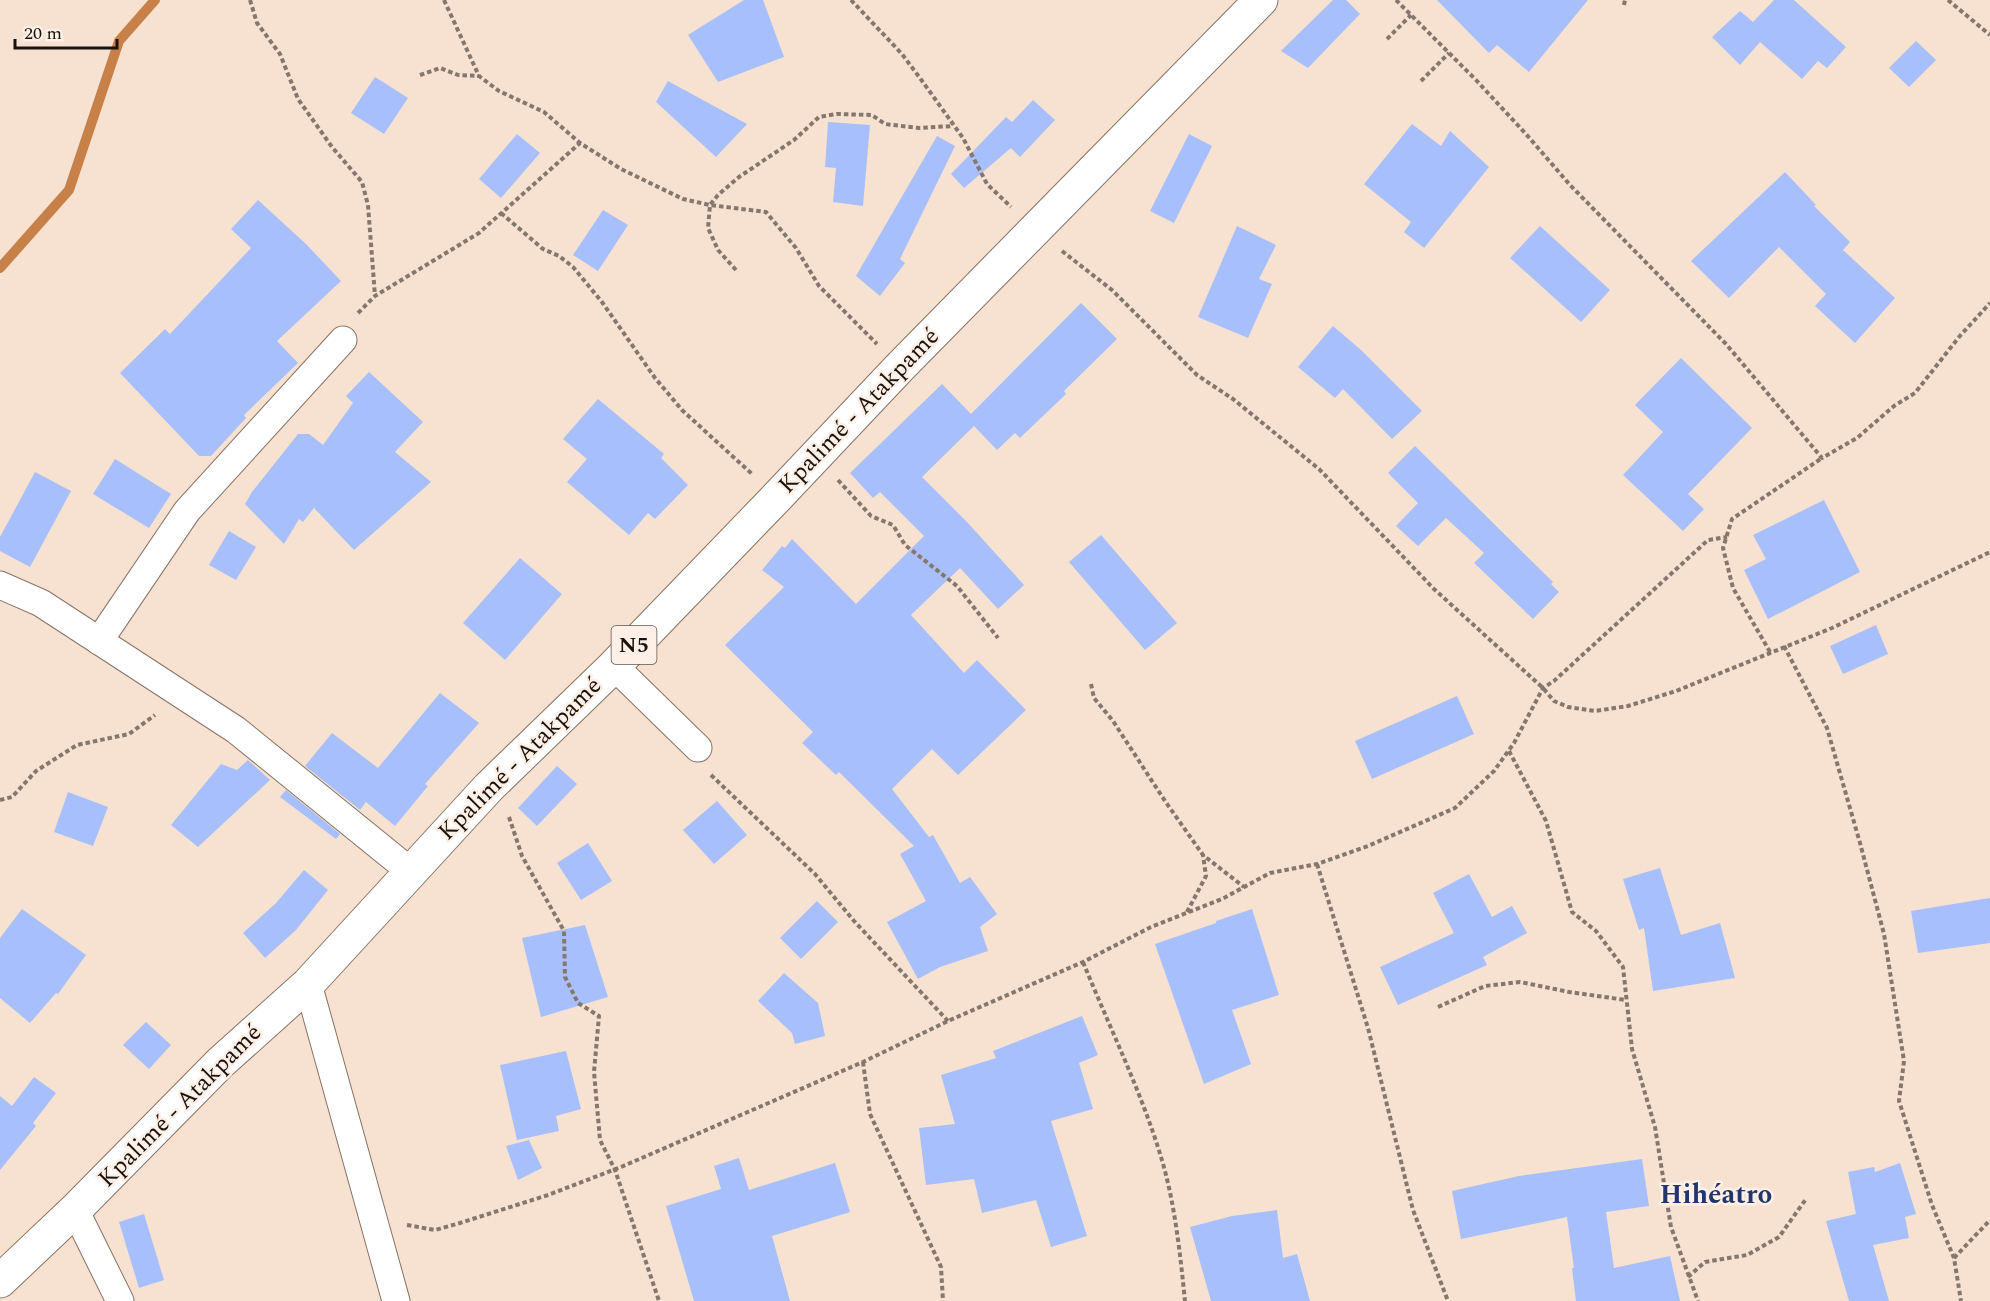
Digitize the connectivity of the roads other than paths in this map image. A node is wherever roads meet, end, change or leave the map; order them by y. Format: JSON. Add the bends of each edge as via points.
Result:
{"nodes":[{"id":1,"x":1261,"y":0,"type":"edge"},
{"id":2,"x":343,"y":340,"type":"road end"},
{"id":3,"x":0,"y":585,"type":"edge"},
{"id":4,"x":99,"y":641,"type":"junction"},
{"id":5,"x":614,"y":666,"type":"junction"},
{"id":6,"x":699,"y":748,"type":"road end"},
{"id":7,"x":410,"y":871,"type":"junction"},
{"id":8,"x":308,"y":984,"type":"junction"},
{"id":9,"x":75,"y":1210,"type":"junction"},
{"id":10,"x":0,"y":1281,"type":"edge"},
{"id":11,"x":120,"y":1301,"type":"edge"},
{"id":12,"x":396,"y":1301,"type":"edge"}],
"edges":[{"from":1,"to":5,"type":"main road","name":"Kpalimé - Atakpamé","number":"N5","via":[[900,367]]},
{"from":2,"to":4,"type":"street","via":[[187,511]]},
{"from":3,"to":4,"type":"street","via":[[41,603]]},
{"from":4,"to":7,"type":"street","via":[[236,730]]},
{"from":5,"to":6,"type":"street"},
{"from":5,"to":7,"type":"main road","name":"Kpalimé - Atakpamé","number":"N5","via":[[489,787]]},
{"from":7,"to":8,"type":"main road","name":"Kpalimé - Atakpamé","number":"N5"},
{"from":8,"to":9,"type":"main road","name":"Kpalimé - Atakpamé","number":"N5","via":[[220,1064]]},
{"from":8,"to":12,"type":"street"},
{"from":9,"to":10,"type":"main road","name":"Kpalimé - Atakpamé","number":"N5"},
{"from":9,"to":11,"type":"street"}]}
